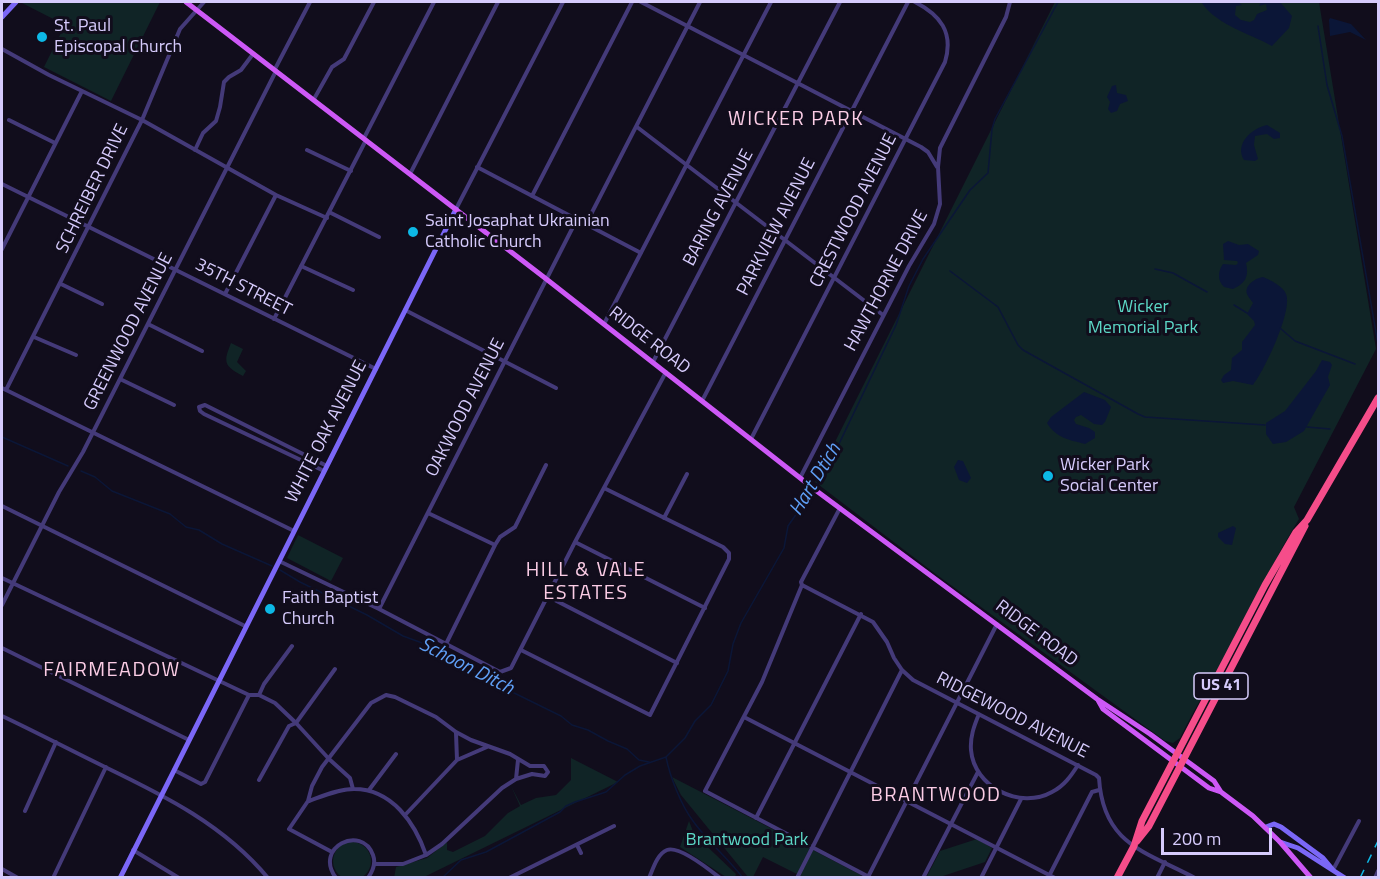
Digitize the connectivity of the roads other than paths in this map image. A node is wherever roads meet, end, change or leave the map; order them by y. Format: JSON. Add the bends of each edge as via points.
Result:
{"nodes":[{"id":1,"x":16,"y":2,"type":"edge"},
{"id":2,"x":186,"y":2,"type":"edge"},
{"id":3,"x":204,"y":2,"type":"edge"},
{"id":4,"x":310,"y":2,"type":"edge"},
{"id":5,"x":374,"y":2,"type":"edge"},
{"id":6,"x":434,"y":2,"type":"edge"},
{"id":7,"x":498,"y":2,"type":"edge"},
{"id":8,"x":562,"y":2,"type":"edge"},
{"id":9,"x":632,"y":2,"type":"edge"},
{"id":10,"x":641,"y":2,"type":"edge"},
{"id":11,"x":700,"y":2,"type":"edge"},
{"id":12,"x":771,"y":2,"type":"edge"},
{"id":13,"x":840,"y":2,"type":"edge"},
{"id":14,"x":908,"y":2,"type":"edge"},
{"id":15,"x":915,"y":2,"type":"edge"},
{"id":16,"x":1010,"y":2,"type":"edge"},
{"id":17,"x":198,"y":10,"type":"junction"},
{"id":18,"x":2,"y":17,"type":"edge"},
{"id":19,"x":688,"y":25,"type":"junction"},
{"id":20,"x":2,"y":49,"type":"edge"},
{"id":21,"x":254,"y":53,"type":"junction"},
{"id":22,"x":744,"y":55,"type":"junction"},
{"id":23,"x":276,"y":69,"type":"junction"},
{"id":24,"x":799,"y":83,"type":"junction"},
{"id":25,"x":82,"y":91,"type":"junction"},
{"id":26,"x":314,"y":99,"type":"junction"},
{"id":27,"x":852,"y":111,"type":"junction"},
{"id":28,"x":9,"y":120,"type":"dead end"},
{"id":29,"x":142,"y":120,"type":"junction"},
{"id":30,"x":637,"y":127,"type":"junction"},
{"id":31,"x":365,"y":139,"type":"junction"},
{"id":32,"x":906,"y":139,"type":"junction"},
{"id":33,"x":55,"y":143,"type":"junction"},
{"id":34,"x":195,"y":150,"type":"junction"},
{"id":35,"x":307,"y":150,"type":"dead end"},
{"id":36,"x":687,"y":165,"type":"junction"},
{"id":37,"x":477,"y":167,"type":"junction"},
{"id":38,"x":938,"y":167,"type":"junction"},
{"id":39,"x":227,"y":169,"type":"junction"},
{"id":40,"x":351,"y":171,"type":"junction"},
{"id":41,"x":410,"y":174,"type":"junction"},
{"id":42,"x":2,"y":184,"type":"edge"},
{"id":43,"x":276,"y":195,"type":"junction"},
{"id":44,"x":532,"y":196,"type":"junction"},
{"id":45,"x":28,"y":197,"type":"junction"},
{"id":46,"x":737,"y":203,"type":"junction"},
{"id":47,"x":456,"y":209,"type":"junction"},
{"id":48,"x":329,"y":212,"type":"junction"},
{"id":49,"x":327,"y":218,"type":"junction"},
{"id":50,"x":577,"y":219,"type":"junction"},
{"id":51,"x":585,"y":224,"type":"junction"},
{"id":52,"x":89,"y":227,"type":"junction"},
{"id":53,"x":379,"y":237,"type":"dead end"},
{"id":54,"x":785,"y":240,"type":"junction"},
{"id":55,"x":2,"y":249,"type":"edge"},
{"id":56,"x":641,"y":253,"type":"junction"},
{"id":57,"x":302,"y":266,"type":"junction"},
{"id":58,"x":176,"y":270,"type":"junction"},
{"id":59,"x":545,"y":278,"type":"junction"},
{"id":60,"x":835,"y":278,"type":"junction"},
{"id":61,"x":61,"y":284,"type":"junction"},
{"id":62,"x":353,"y":290,"type":"dead end"},
{"id":63,"x":225,"y":294,"type":"junction"},
{"id":64,"x":102,"y":304,"type":"dead end"},
{"id":65,"x":405,"y":310,"type":"junction"},
{"id":66,"x":883,"y":315,"type":"junction"},
{"id":67,"x":274,"y":319,"type":"junction"},
{"id":68,"x":148,"y":324,"type":"junction"},
{"id":69,"x":604,"y":324,"type":"junction"},
{"id":70,"x":34,"y":337,"type":"junction"},
{"id":71,"x":202,"y":351,"type":"dead end"},
{"id":72,"x":76,"y":355,"type":"dead end"},
{"id":73,"x":504,"y":362,"type":"junction"},
{"id":74,"x":653,"y":362,"type":"junction"},
{"id":75,"x":376,"y":369,"type":"junction"},
{"id":76,"x":666,"y":372,"type":"junction"},
{"id":77,"x":120,"y":379,"type":"junction"},
{"id":78,"x":556,"y":388,"type":"dead end"},
{"id":79,"x":4,"y":389,"type":"edge"},
{"id":80,"x":1378,"y":398,"type":"edge"},
{"id":81,"x":702,"y":401,"type":"junction"},
{"id":82,"x":174,"y":405,"type":"dead end"},
{"id":83,"x":92,"y":433,"type":"junction"},
{"id":84,"x":751,"y":439,"type":"junction"},
{"id":85,"x":546,"y":465,"type":"dead end"},
{"id":86,"x":326,"y":468,"type":"junction"},
{"id":87,"x":687,"y":474,"type":"dead end"},
{"id":88,"x":800,"y":478,"type":"junction"},
{"id":89,"x":604,"y":488,"type":"junction"},
{"id":90,"x":2,"y":506,"type":"edge"},
{"id":91,"x":840,"y":508,"type":"junction"},
{"id":92,"x":428,"y":513,"type":"junction"},
{"id":93,"x":664,"y":518,"type":"junction"},
{"id":94,"x":42,"y":526,"type":"junction"},
{"id":95,"x":294,"y":531,"type":"junction"},
{"id":96,"x":575,"y":542,"type":"junction"},
{"id":97,"x":495,"y":545,"type":"junction"},
{"id":98,"x":279,"y":561,"type":"junction"},
{"id":99,"x":2,"y":578,"type":"edge"},
{"id":100,"x":12,"y":584,"type":"junction"},
{"id":101,"x":802,"y":585,"type":"junction"},
{"id":102,"x":548,"y":596,"type":"junction"},
{"id":103,"x":2,"y":605,"type":"edge"},
{"id":104,"x":705,"y":608,"type":"junction"},
{"id":105,"x":379,"y":609,"type":"junction"},
{"id":106,"x":861,"y":614,"type":"junction"},
{"id":107,"x":997,"y":624,"type":"junction"},
{"id":108,"x":245,"y":626,"type":"junction"},
{"id":109,"x":446,"y":644,"type":"junction"},
{"id":110,"x":292,"y":646,"type":"dead end"},
{"id":111,"x":2,"y":648,"type":"edge"},
{"id":112,"x":521,"y":650,"type":"junction"},
{"id":113,"x":677,"y":663,"type":"junction"},
{"id":114,"x":336,"y":669,"type":"dead end"},
{"id":115,"x":902,"y":670,"type":"junction"},
{"id":116,"x":219,"y":682,"type":"junction"},
{"id":117,"x":249,"y":695,"type":"junction"},
{"id":118,"x":259,"y":695,"type":"junction"},
{"id":119,"x":1097,"y":699,"type":"junction"},
{"id":120,"x":957,"y":702,"type":"junction"},
{"id":121,"x":979,"y":714,"type":"junction"},
{"id":122,"x":2,"y":716,"type":"edge"},
{"id":123,"x":744,"y":717,"type":"junction"},
{"id":124,"x":296,"y":723,"type":"junction"},
{"id":125,"x":456,"y":732,"type":"junction"},
{"id":126,"x":189,"y":740,"type":"junction"},
{"id":127,"x":56,"y":742,"type":"junction"},
{"id":128,"x":795,"y":743,"type":"junction"},
{"id":129,"x":487,"y":747,"type":"junction"},
{"id":130,"x":396,"y":754,"type":"dead end"},
{"id":131,"x":1181,"y":757,"type":"junction"},
{"id":132,"x":328,"y":759,"type":"junction"},
{"id":133,"x":458,"y":760,"type":"junction"},
{"id":134,"x":518,"y":760,"type":"junction"},
{"id":135,"x":1078,"y":765,"type":"junction"},
{"id":136,"x":1177,"y":765,"type":"junction"},
{"id":137,"x":106,"y":767,"type":"junction"},
{"id":138,"x":174,"y":770,"type":"junction"},
{"id":139,"x":850,"y":772,"type":"junction"},
{"id":140,"x":978,"y":772,"type":"junction"},
{"id":141,"x":516,"y":779,"type":"junction"},
{"id":142,"x":259,"y":780,"type":"dead end"},
{"id":143,"x":353,"y":789,"type":"junction"},
{"id":144,"x":369,"y":790,"type":"junction"},
{"id":145,"x":1099,"y":790,"type":"junction"},
{"id":146,"x":1221,"y":792,"type":"junction"},
{"id":147,"x":161,"y":795,"type":"junction"},
{"id":148,"x":1021,"y":799,"type":"junction"},
{"id":149,"x":907,"y":800,"type":"junction"},
{"id":150,"x":308,"y":801,"type":"junction"},
{"id":151,"x":25,"y":811,"type":"dead end"},
{"id":152,"x":406,"y":814,"type":"junction"},
{"id":153,"x":756,"y":818,"type":"junction"},
{"id":154,"x":1359,"y":821,"type":"dead end"},
{"id":155,"x":951,"y":824,"type":"junction"},
{"id":156,"x":614,"y":826,"type":"dead end"},
{"id":157,"x":1266,"y":827,"type":"junction"},
{"id":158,"x":1280,"y":842,"type":"junction"},
{"id":159,"x":577,"y":845,"type":"junction"},
{"id":160,"x":1134,"y":846,"type":"junction"},
{"id":161,"x":812,"y":847,"type":"junction"},
{"id":162,"x":996,"y":847,"type":"junction"},
{"id":163,"x":134,"y":850,"type":"junction"},
{"id":164,"x":332,"y":852,"type":"junction"},
{"id":165,"x":581,"y":853,"type":"dead end"},
{"id":166,"x":426,"y":855,"type":"junction"},
{"id":167,"x":1320,"y":856,"type":"junction"},
{"id":168,"x":1165,"y":862,"type":"junction"},
{"id":169,"x":374,"y":864,"type":"junction"},
{"id":170,"x":1322,"y":864,"type":"junction"},
{"id":171,"x":2,"y":869,"type":"edge"},
{"id":172,"x":1333,"y":870,"type":"junction"},
{"id":173,"x":1378,"y":871,"type":"edge"},
{"id":174,"x":518,"y":876,"type":"edge"},
{"id":175,"x":1048,"y":876,"type":"edge"},
{"id":176,"x":868,"y":877,"type":"edge"},
{"id":177,"x":18,"y":878,"type":"edge"},
{"id":178,"x":53,"y":878,"type":"edge"},
{"id":179,"x":120,"y":878,"type":"edge"},
{"id":180,"x":179,"y":878,"type":"edge"},
{"id":181,"x":268,"y":878,"type":"edge"},
{"id":182,"x":336,"y":878,"type":"edge"},
{"id":183,"x":368,"y":878,"type":"edge"},
{"id":184,"x":509,"y":878,"type":"edge"},
{"id":185,"x":649,"y":878,"type":"edge"},
{"id":186,"x":720,"y":878,"type":"edge"},
{"id":187,"x":797,"y":878,"type":"edge"},
{"id":188,"x":923,"y":878,"type":"edge"},
{"id":189,"x":981,"y":878,"type":"edge"},
{"id":190,"x":1054,"y":878,"type":"edge"},
{"id":191,"x":1118,"y":878,"type":"edge"},
{"id":192,"x":1157,"y":878,"type":"edge"},
{"id":193,"x":1195,"y":878,"type":"edge"},
{"id":194,"x":1311,"y":878,"type":"edge"},
{"id":195,"x":1345,"y":878,"type":"edge"},
{"id":196,"x":1375,"y":878,"type":"edge"}],
"edges":[{"from":1,"to":18,"type":"street"},
{"from":2,"to":17,"type":"main road","name":"RIDGE ROAD"},
{"from":3,"to":17,"type":"street","name":"SCHREIBER DRIVE"},
{"from":4,"to":23,"type":"street","name":"GREENWOOD AVENUE"},
{"from":5,"to":26,"type":"street","via":[[344,59],[332,67]]},
{"from":6,"to":31,"type":"street"},
{"from":7,"to":41,"type":"street"},
{"from":8,"to":37,"type":"street","name":"WHITE OAK AVENUE"},
{"from":9,"to":44,"type":"street"},
{"from":10,"to":19,"type":"street"},
{"from":11,"to":19,"type":"street"},
{"from":12,"to":22,"type":"street"},
{"from":13,"to":24,"type":"street","name":"BARING AVENUE"},
{"from":14,"to":27,"type":"street","name":"PARKVIEW AVENUE"},
{"from":15,"to":32,"type":"street","name":"CRESTWOOD AVENUE","via":[[935,15],[948,37],[948,46],[942,69]]},
{"from":16,"to":38,"type":"street","name":"HAWTHORNE DRIVE","via":[[1002,27],[940,147]]},
{"from":17,"to":21,"type":"main road","name":"RIDGE ROAD"},
{"from":17,"to":29,"type":"street","name":"SCHREIBER DRIVE","via":[[180,29]]},
{"from":19,"to":22,"type":"street"},
{"from":19,"to":30,"type":"street"},
{"from":20,"to":25,"type":"street"},
{"from":21,"to":23,"type":"main road","name":"RIDGE ROAD"},
{"from":21,"to":34,"type":"street","via":[[241,70],[224,82],[216,121],[203,133]]},
{"from":22,"to":24,"type":"street"},
{"from":22,"to":36,"type":"street"},
{"from":23,"to":26,"type":"main road","name":"RIDGE ROAD"},
{"from":23,"to":39,"type":"street","name":"GREENWOOD AVENUE"},
{"from":24,"to":27,"type":"street"},
{"from":24,"to":46,"type":"street","name":"BARING AVENUE"},
{"from":25,"to":29,"type":"street"},
{"from":25,"to":33,"type":"street"},
{"from":26,"to":31,"type":"main road","name":"RIDGE ROAD"},
{"from":27,"to":32,"type":"street"},
{"from":27,"to":54,"type":"street","name":"PARKVIEW AVENUE"},
{"from":28,"to":33,"type":"street"},
{"from":29,"to":34,"type":"street"},
{"from":29,"to":52,"type":"street","name":"SCHREIBER DRIVE"},
{"from":30,"to":36,"type":"street"},
{"from":30,"to":51,"type":"street"},
{"from":31,"to":40,"type":"street"},
{"from":31,"to":41,"type":"main road","name":"RIDGE ROAD"},
{"from":32,"to":38,"type":"street","via":[[928,152]]},
{"from":32,"to":60,"type":"street","name":"CRESTWOOD AVENUE"},
{"from":33,"to":45,"type":"street"},
{"from":34,"to":39,"type":"street"},
{"from":35,"to":40,"type":"street"},
{"from":36,"to":46,"type":"street"},
{"from":36,"to":56,"type":"street"},
{"from":37,"to":44,"type":"street"},
{"from":37,"to":47,"type":"street","name":"WHITE OAK AVENUE"},
{"from":38,"to":66,"type":"street","name":"HAWTHORNE DRIVE","via":[[937,218]]},
{"from":39,"to":43,"type":"street"},
{"from":39,"to":58,"type":"street","name":"GREENWOOD AVENUE"},
{"from":40,"to":48,"type":"street"},
{"from":41,"to":47,"type":"main road","name":"RIDGE ROAD"},
{"from":42,"to":45,"type":"street","name":"35TH STREET"},
{"from":43,"to":49,"type":"street"},
{"from":43,"to":63,"type":"street"},
{"from":44,"to":50,"type":"street"},
{"from":45,"to":52,"type":"street","name":"35TH STREET"},
{"from":45,"to":55,"type":"street"},
{"from":46,"to":54,"type":"street"},
{"from":46,"to":74,"type":"street","name":"BARING AVENUE"},
{"from":47,"to":59,"type":"main road","name":"RIDGE ROAD"},
{"from":47,"to":65,"type":"street","name":"WHITE OAK AVENUE"},
{"from":48,"to":49,"type":"street"},
{"from":48,"to":53,"type":"street"},
{"from":49,"to":57,"type":"street"},
{"from":50,"to":51,"type":"street"},
{"from":50,"to":59,"type":"street","name":"OAKWOOD AVENUE"},
{"from":51,"to":56,"type":"street"},
{"from":52,"to":58,"type":"street","name":"35TH STREET"},
{"from":52,"to":61,"type":"street","name":"SCHREIBER DRIVE"},
{"from":54,"to":60,"type":"street"},
{"from":54,"to":81,"type":"street","name":"PARKVIEW AVENUE"},
{"from":56,"to":69,"type":"street"},
{"from":57,"to":62,"type":"street"},
{"from":57,"to":67,"type":"street"},
{"from":58,"to":63,"type":"street","name":"35TH STREET"},
{"from":58,"to":68,"type":"street","name":"GREENWOOD AVENUE"},
{"from":59,"to":69,"type":"main road","name":"RIDGE ROAD"},
{"from":59,"to":73,"type":"street","name":"OAKWOOD AVENUE"},
{"from":60,"to":66,"type":"street"},
{"from":60,"to":84,"type":"street","name":"CRESTWOOD AVENUE"},
{"from":61,"to":64,"type":"street"},
{"from":61,"to":70,"type":"street","name":"SCHREIBER DRIVE"},
{"from":63,"to":67,"type":"street","name":"35TH STREET"},
{"from":65,"to":73,"type":"street"},
{"from":65,"to":75,"type":"street","name":"WHITE OAK AVENUE"},
{"from":66,"to":88,"type":"street","name":"HAWTHORNE DRIVE"},
{"from":67,"to":75,"type":"street","name":"35TH STREET"},
{"from":68,"to":71,"type":"street"},
{"from":68,"to":77,"type":"street","name":"GREENWOOD AVENUE"},
{"from":69,"to":74,"type":"main road","name":"RIDGE ROAD"},
{"from":70,"to":72,"type":"street"},
{"from":70,"to":79,"type":"street","name":"SCHREIBER DRIVE"},
{"from":73,"to":78,"type":"street"},
{"from":73,"to":92,"type":"street","name":"OAKWOOD AVENUE"},
{"from":74,"to":76,"type":"main road","name":"RIDGE ROAD"},
{"from":75,"to":86,"type":"street","name":"WHITE OAK AVENUE"},
{"from":76,"to":81,"type":"main road","name":"RIDGE ROAD"},
{"from":76,"to":89,"type":"street"},
{"from":77,"to":82,"type":"street"},
{"from":77,"to":83,"type":"street","name":"GREENWOOD AVENUE"},
{"from":79,"to":83,"type":"street"},
{"from":80,"to":131,"type":"highway","number":"US 41","via":[[1265,585]]},
{"from":81,"to":84,"type":"main road","name":"RIDGE ROAD"},
{"from":83,"to":94,"type":"street","name":"GREENWOOD AVENUE"},
{"from":83,"to":95,"type":"street"},
{"from":84,"to":88,"type":"main road","name":"RIDGE ROAD"},
{"from":85,"to":97,"type":"street","via":[[515,528]]},
{"from":86,"to":86,"type":"street","via":[[205,405],[199,407],[204,414]]},
{"from":86,"to":95,"type":"street","name":"WHITE OAK AVENUE"},
{"from":87,"to":93,"type":"street"},
{"from":88,"to":91,"type":"main road","name":"RIDGE ROAD"},
{"from":89,"to":93,"type":"street"},
{"from":89,"to":96,"type":"street"},
{"from":90,"to":94,"type":"street"},
{"from":91,"to":101,"type":"street"},
{"from":91,"to":107,"type":"main road","name":"RIDGE ROAD"},
{"from":92,"to":97,"type":"street"},
{"from":92,"to":105,"type":"street","name":"OAKWOOD AVENUE"},
{"from":93,"to":104,"type":"street","via":[[729,553]]},
{"from":94,"to":100,"type":"street","name":"GREENWOOD AVENUE"},
{"from":94,"to":108,"type":"street"},
{"from":95,"to":98,"type":"street","name":"WHITE OAK AVENUE"},
{"from":96,"to":102,"type":"street"},
{"from":96,"to":104,"type":"street"},
{"from":97,"to":109,"type":"street"},
{"from":98,"to":105,"type":"street"},
{"from":98,"to":108,"type":"street","name":"WHITE OAK AVENUE"},
{"from":99,"to":100,"type":"street"},
{"from":100,"to":103,"type":"street","name":"GREENWOOD AVENUE"},
{"from":100,"to":116,"type":"street"},
{"from":101,"to":106,"type":"street","name":"RIDGEWOOD AVENUE"},
{"from":101,"to":123,"type":"street"},
{"from":102,"to":112,"type":"street"},
{"from":102,"to":113,"type":"street"},
{"from":104,"to":113,"type":"street"},
{"from":105,"to":109,"type":"street"},
{"from":106,"to":115,"type":"street","name":"RIDGEWOOD AVENUE","via":[[881,631]]},
{"from":106,"to":128,"type":"street"},
{"from":107,"to":119,"type":"main road","name":"RIDGE ROAD"},
{"from":107,"to":120,"type":"street"},
{"from":108,"to":116,"type":"street","name":"WHITE OAK AVENUE"},
{"from":109,"to":112,"type":"street","via":[[500,672],[511,669]]},
{"from":110,"to":118,"type":"street"},
{"from":111,"to":126,"type":"street"},
{"from":112,"to":113,"type":"street","via":[[650,715]]},
{"from":114,"to":124,"type":"street"},
{"from":115,"to":120,"type":"street","name":"RIDGEWOOD AVENUE"},
{"from":115,"to":139,"type":"street"},
{"from":116,"to":117,"type":"street"},
{"from":116,"to":126,"type":"street","name":"WHITE OAK AVENUE"},
{"from":117,"to":118,"type":"street"},
{"from":117,"to":138,"type":"street","via":[[205,782],[201,784]]},
{"from":118,"to":124,"type":"street","via":[[275,703]]},
{"from":119,"to":131,"type":"main road","name":"RIDGE ROAD"},
{"from":119,"to":136,"type":"main road","name":"RIDGE ROAD","via":[[1102,709]]},
{"from":120,"to":121,"type":"street","name":"RIDGEWOOD AVENUE"},
{"from":120,"to":149,"type":"street"},
{"from":121,"to":135,"type":"street","name":"RIDGEWOOD AVENUE"},
{"from":121,"to":140,"type":"street","via":[[971,748]]},
{"from":122,"to":127,"type":"street"},
{"from":123,"to":128,"type":"street"},
{"from":123,"to":153,"type":"street","via":[[705,791]]},
{"from":124,"to":132,"type":"street"},
{"from":124,"to":142,"type":"street","via":[[289,726]]},
{"from":125,"to":129,"type":"street"},
{"from":125,"to":132,"type":"street","via":[[436,717],[386,695],[371,703]]},
{"from":125,"to":133,"type":"street"},
{"from":126,"to":138,"type":"street","name":"WHITE OAK AVENUE"},
{"from":127,"to":137,"type":"street"},
{"from":127,"to":151,"type":"street"},
{"from":128,"to":139,"type":"street"},
{"from":128,"to":153,"type":"street"},
{"from":129,"to":133,"type":"street"},
{"from":129,"to":134,"type":"street"},
{"from":130,"to":144,"type":"street"},
{"from":131,"to":136,"type":"highway","number":"US 41"},
{"from":131,"to":146,"type":"main road","name":"RIDGE ROAD","via":[[1214,781]]},
{"from":132,"to":143,"type":"street","via":[[350,778]]},
{"from":132,"to":150,"type":"street"},
{"from":133,"to":152,"type":"street"},
{"from":134,"to":141,"type":"street"},
{"from":134,"to":141,"type":"street","via":[[530,766],[543,766],[548,772],[545,776],[532,774]]},
{"from":135,"to":145,"type":"street","name":"RIDGEWOOD AVENUE","via":[[1099,778]]},
{"from":135,"to":148,"type":"street","via":[[1065,783],[1051,793]]},
{"from":136,"to":146,"type":"main road","name":"RIDGE ROAD"},
{"from":136,"to":160,"type":"highway","number":"US 41","via":[[1142,821]]},
{"from":137,"to":147,"type":"street"},
{"from":137,"to":178,"type":"street"},
{"from":138,"to":147,"type":"street","name":"WHITE OAK AVENUE"},
{"from":139,"to":149,"type":"street"},
{"from":139,"to":161,"type":"street"},
{"from":140,"to":148,"type":"street","via":[[1000,792]]},
{"from":140,"to":155,"type":"street"},
{"from":141,"to":166,"type":"street","via":[[490,797]]},
{"from":143,"to":144,"type":"street"},
{"from":143,"to":150,"type":"street"},
{"from":144,"to":152,"type":"street"},
{"from":145,"to":160,"type":"street","name":"RIDGEWOOD AVENUE","via":[[1108,820]]},
{"from":145,"to":175,"type":"street","via":[[1092,792]]},
{"from":146,"to":157,"type":"main road","name":"RIDGE ROAD"},
{"from":147,"to":163,"type":"street","name":"WHITE OAK AVENUE"},
{"from":147,"to":181,"type":"street","via":[[224,836]]},
{"from":148,"to":162,"type":"street"},
{"from":149,"to":155,"type":"street"},
{"from":149,"to":176,"type":"street"},
{"from":150,"to":164,"type":"street","via":[[289,829]]},
{"from":152,"to":166,"type":"street"},
{"from":153,"to":161,"type":"street"},
{"from":154,"to":172,"type":"street"},
{"from":155,"to":162,"type":"street"},
{"from":155,"to":188,"type":"street"},
{"from":156,"to":159,"type":"street"},
{"from":157,"to":158,"type":"main road","name":"RIDGE ROAD"},
{"from":157,"to":167,"type":"street","via":[[1281,827]]},
{"from":158,"to":170,"type":"street","via":[[1298,848]]},
{"from":158,"to":194,"type":"main road","name":"RIDGE ROAD"},
{"from":159,"to":165,"type":"street"},
{"from":159,"to":174,"type":"street"},
{"from":160,"to":168,"type":"street","name":"RIDGEWOOD AVENUE"},
{"from":160,"to":191,"type":"highway","number":"US 41"},
{"from":161,"to":176,"type":"street"},
{"from":161,"to":187,"type":"street"},
{"from":162,"to":175,"type":"street"},
{"from":162,"to":189,"type":"street"},
{"from":163,"to":179,"type":"street","name":"WHITE OAK AVENUE"},
{"from":163,"to":180,"type":"street"},
{"from":164,"to":169,"type":"street","via":[[340,843],[358,841],[368,847]]},
{"from":164,"to":182,"type":"street","via":[[330,864]]},
{"from":166,"to":169,"type":"street","via":[[403,864]]},
{"from":167,"to":170,"type":"street"},
{"from":167,"to":172,"type":"street"},
{"from":168,"to":192,"type":"street"},
{"from":168,"to":193,"type":"street","name":"RIDGEWOOD AVENUE"},
{"from":169,"to":183,"type":"street"},
{"from":170,"to":172,"type":"street"},
{"from":171,"to":177,"type":"street"},
{"from":172,"to":195,"type":"street"},
{"from":173,"to":196,"type":"street"},
{"from":174,"to":184,"type":"street"},
{"from":175,"to":190,"type":"street"},
{"from":185,"to":186,"type":"street","via":[[662,854],[674,849]]}]}
